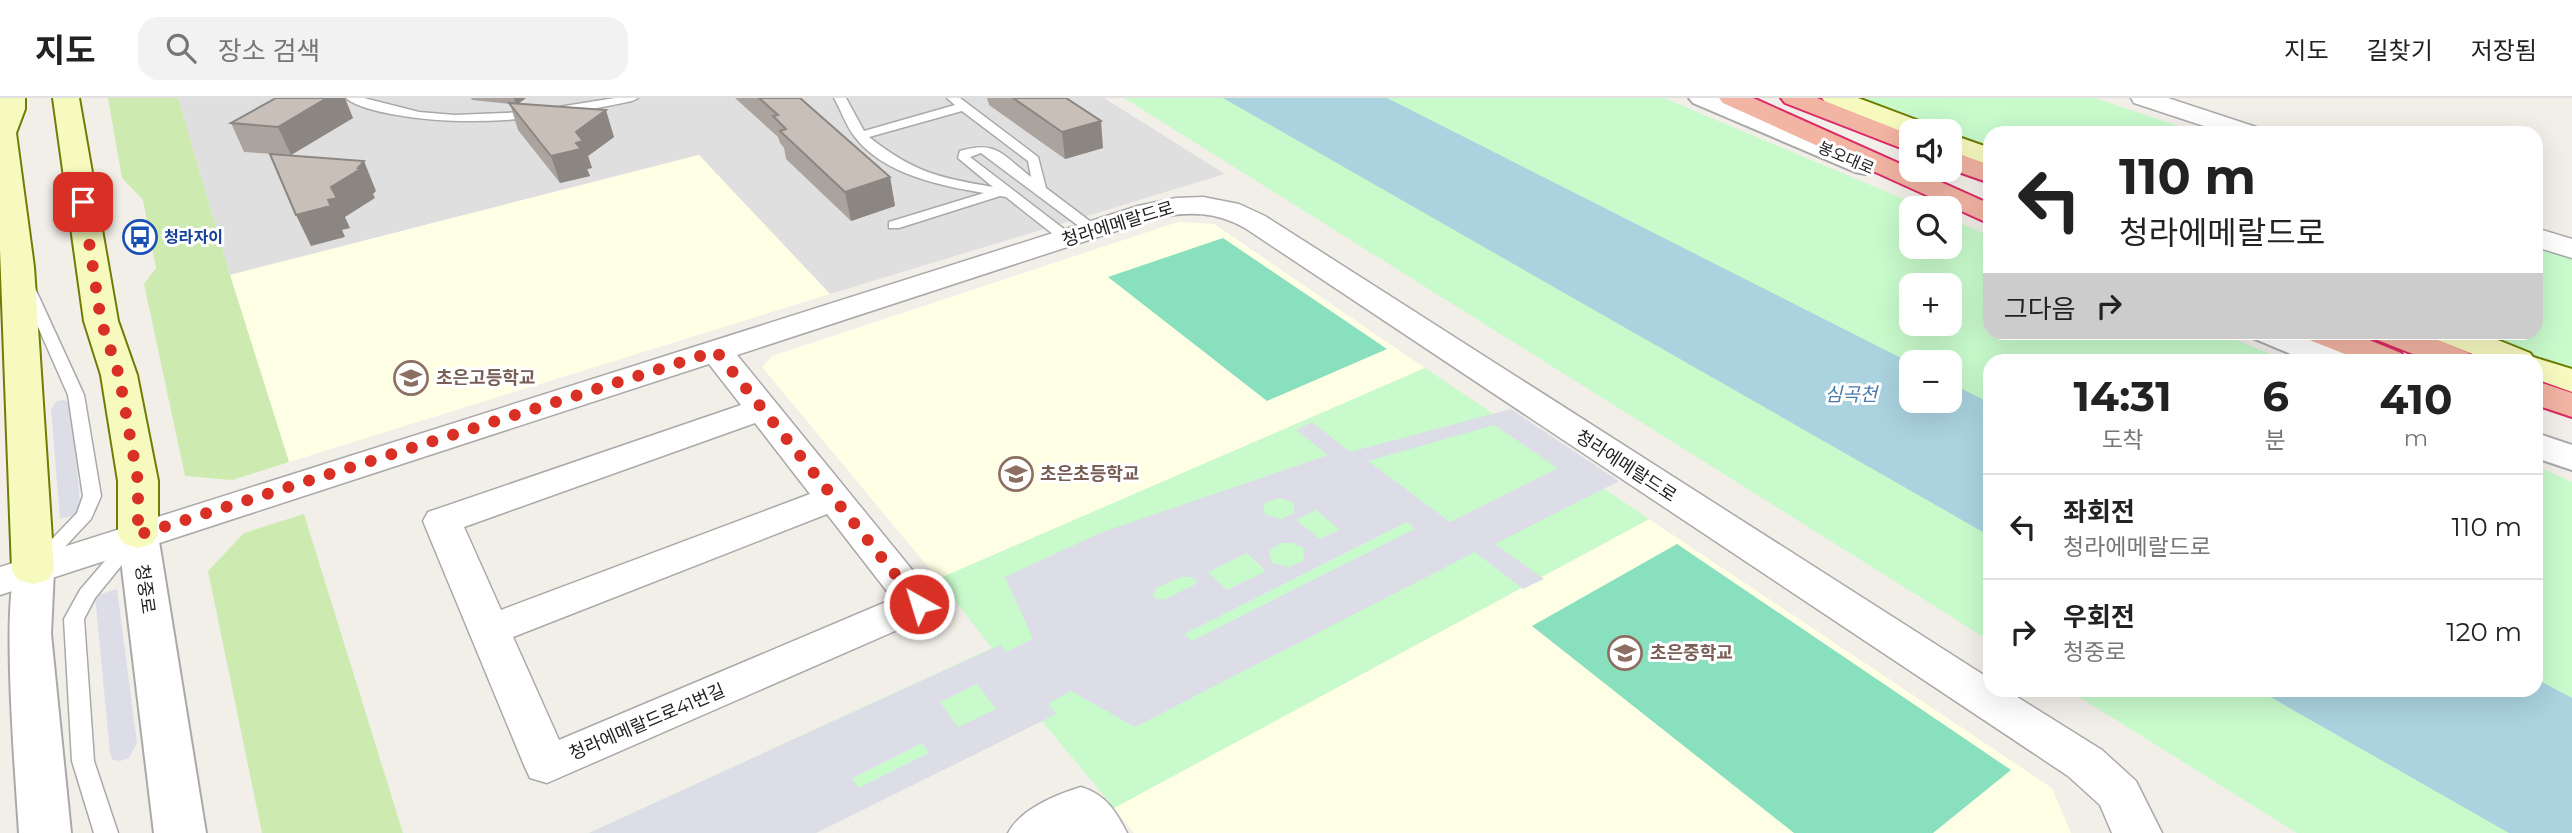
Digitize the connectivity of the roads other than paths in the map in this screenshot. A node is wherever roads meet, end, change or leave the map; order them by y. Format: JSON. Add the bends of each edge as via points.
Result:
{"nodes":[{"id":1,"x":12,"y":98,"type":"edge"},
{"id":2,"x":66,"y":98,"type":"edge"},
{"id":3,"x":352,"y":98,"type":"edge"},
{"id":4,"x":632,"y":98,"type":"edge"},
{"id":5,"x":840,"y":98,"type":"edge"},
{"id":6,"x":953,"y":98,"type":"edge"},
{"id":7,"x":1702,"y":98,"type":"edge"},
{"id":8,"x":1732,"y":98,"type":"edge"},
{"id":9,"x":1740,"y":98,"type":"edge"},
{"id":10,"x":1794,"y":98,"type":"edge"},
{"id":11,"x":1805,"y":98,"type":"edge"},
{"id":12,"x":1835,"y":98,"type":"edge"},
{"id":13,"x":2117,"y":98,"type":"edge"},
{"id":14,"x":2143,"y":98,"type":"edge"},
{"id":15,"x":965,"y":106,"type":"junction"},
{"id":16,"x":1899,"y":123,"type":"edge"},
{"id":17,"x":2201,"y":126,"type":"edge"},
{"id":18,"x":2228,"y":126,"type":"edge"},
{"id":19,"x":1,"y":132,"type":"edge"},
{"id":20,"x":1899,"y":132,"type":"edge"},
{"id":21,"x":860,"y":136,"type":"junction"},
{"id":22,"x":1899,"y":139,"type":"edge"},
{"id":23,"x":1962,"y":147,"type":"edge"},
{"id":24,"x":1962,"y":154,"type":"edge"},
{"id":25,"x":1983,"y":155,"type":"edge"},
{"id":26,"x":1983,"y":161,"type":"edge"},
{"id":27,"x":1899,"y":162,"type":"edge"},
{"id":28,"x":1962,"y":164,"type":"edge"},
{"id":29,"x":1983,"y":172,"type":"edge"},
{"id":30,"x":1947,"y":182,"type":"edge"},
{"id":31,"x":1041,"y":189,"type":"junction"},
{"id":32,"x":1007,"y":194,"type":"junction"},
{"id":33,"x":1983,"y":196,"type":"edge"},
{"id":34,"x":1983,"y":213,"type":"edge"},
{"id":35,"x":1983,"y":213,"type":"edge"},
{"id":36,"x":894,"y":225,"type":"dead end"},
{"id":37,"x":2543,"y":229,"type":"edge"},
{"id":38,"x":1079,"y":235,"type":"junction"},
{"id":39,"x":2543,"y":239,"type":"edge"},
{"id":40,"x":2572,"y":239,"type":"edge"},
{"id":41,"x":2572,"y":249,"type":"edge"},
{"id":42,"x":18,"y":267,"type":"junction"},
{"id":43,"x":2286,"y":340,"type":"edge"},
{"id":44,"x":2339,"y":340,"type":"edge"},
{"id":45,"x":2407,"y":340,"type":"edge"},
{"id":46,"x":2467,"y":340,"type":"edge"},
{"id":47,"x":716,"y":351,"type":"junction"},
{"id":48,"x":2320,"y":354,"type":"edge"},
{"id":49,"x":2374,"y":354,"type":"edge"},
{"id":50,"x":2442,"y":354,"type":"edge"},
{"id":51,"x":2503,"y":354,"type":"edge"},
{"id":52,"x":2543,"y":370,"type":"edge"},
{"id":53,"x":2572,"y":381,"type":"edge"},
{"id":54,"x":2543,"y":395,"type":"edge"},
{"id":55,"x":2572,"y":406,"type":"edge"},
{"id":56,"x":762,"y":409,"type":"junction"},
{"id":57,"x":2543,"y":422,"type":"edge"},
{"id":58,"x":2572,"y":433,"type":"edge"},
{"id":59,"x":2543,"y":447,"type":"edge"},
{"id":60,"x":2572,"y":459,"type":"edge"},
{"id":61,"x":834,"y":498,"type":"junction"},
{"id":62,"x":138,"y":535,"type":"junction"},
{"id":63,"x":16,"y":575,"type":"edge"},
{"id":64,"x":488,"y":631,"type":"junction"},
{"id":65,"x":1983,"y":697,"type":"edge"},
{"id":66,"x":1984,"y":697,"type":"edge"},
{"id":67,"x":2135,"y":829,"type":"edge"},
{"id":68,"x":45,"y":833,"type":"edge"},
{"id":69,"x":106,"y":833,"type":"edge"},
{"id":70,"x":180,"y":833,"type":"edge"},
{"id":71,"x":1033,"y":833,"type":"edge"},
{"id":72,"x":1102,"y":833,"type":"edge"}],
"edges":[{"from":1,"to":19,"type":"main road"},
{"from":2,"to":62,"type":"main road","name":"청중로","via":[[101,321],[119,375],[138,481]]},
{"from":3,"to":4,"type":"lane","via":[[405,113],[475,117],[549,114]]},
{"from":5,"to":21,"type":"lane"},
{"from":6,"to":15,"type":"lane"},
{"from":7,"to":34,"type":"street","name":"봉오대로"},
{"from":8,"to":35,"type":"highway"},
{"from":9,"to":27,"type":"highway","name":"봉오대로"},
{"from":10,"to":22,"type":"highway"},
{"from":11,"to":20,"type":"highway"},
{"from":12,"to":16,"type":"main road"},
{"from":13,"to":17,"type":"street"},
{"from":14,"to":18,"type":"street"},
{"from":15,"to":21,"type":"lane"},
{"from":15,"to":31,"type":"lane","via":[[1034,160]]},
{"from":19,"to":42,"type":"main road"},
{"from":21,"to":32,"type":"lane","via":[[909,171]]},
{"from":23,"to":25,"type":"main road"},
{"from":24,"to":26,"type":"highway"},
{"from":28,"to":29,"type":"highway"},
{"from":30,"to":33,"type":"highway"},
{"from":31,"to":32,"type":"lane","via":[[989,150],[964,154]]},
{"from":31,"to":38,"type":"lane","via":[[1086,225]]},
{"from":32,"to":36,"type":"lane"},
{"from":32,"to":38,"type":"lane"},
{"from":37,"to":40,"type":"street"},
{"from":38,"to":47,"type":"street","name":"청라에메랄드로"},
{"from":38,"to":65,"type":"street","name":"청라에메랄드로","via":[[1171,206],[1193,203],[1238,211]]},
{"from":39,"to":41,"type":"street"},
{"from":42,"to":63,"type":"main road"},
{"from":42,"to":63,"type":"lane","via":[[76,395],[92,496],[85,515]]},
{"from":43,"to":48,"type":"street"},
{"from":44,"to":49,"type":"highway"},
{"from":45,"to":50,"type":"highway"},
{"from":46,"to":51,"type":"main road"},
{"from":47,"to":56,"type":"street","name":"청라에메랄드로41번길"},
{"from":47,"to":62,"type":"street","name":"청라에메랄드로"},
{"from":52,"to":53,"type":"main road"},
{"from":54,"to":55,"type":"highway"},
{"from":56,"to":61,"type":"street","name":"청라에메랄드로41번길"},
{"from":56,"to":64,"type":"street","name":"청라에메랄드로41번길","via":[[442,521]]},
{"from":57,"to":58,"type":"highway"},
{"from":59,"to":60,"type":"street"},
{"from":61,"to":64,"type":"street"},
{"from":61,"to":64,"type":"street","name":"청라에메랄드로41번길","via":[[919,604],[547,765]]},
{"from":62,"to":63,"type":"street","name":"청라에메랄드로"},
{"from":62,"to":69,"type":"lane","via":[[87,595],[74,619],[83,761]]},
{"from":62,"to":70,"type":"street","name":"청중로"},
{"from":63,"to":68,"type":"street","via":[[29,634]]},
{"from":66,"to":67,"type":"street","name":"청라에메랄드로","via":[[2085,763],[2119,794]]},
{"from":71,"to":72,"type":"street","via":[[1081,806]]}]}
